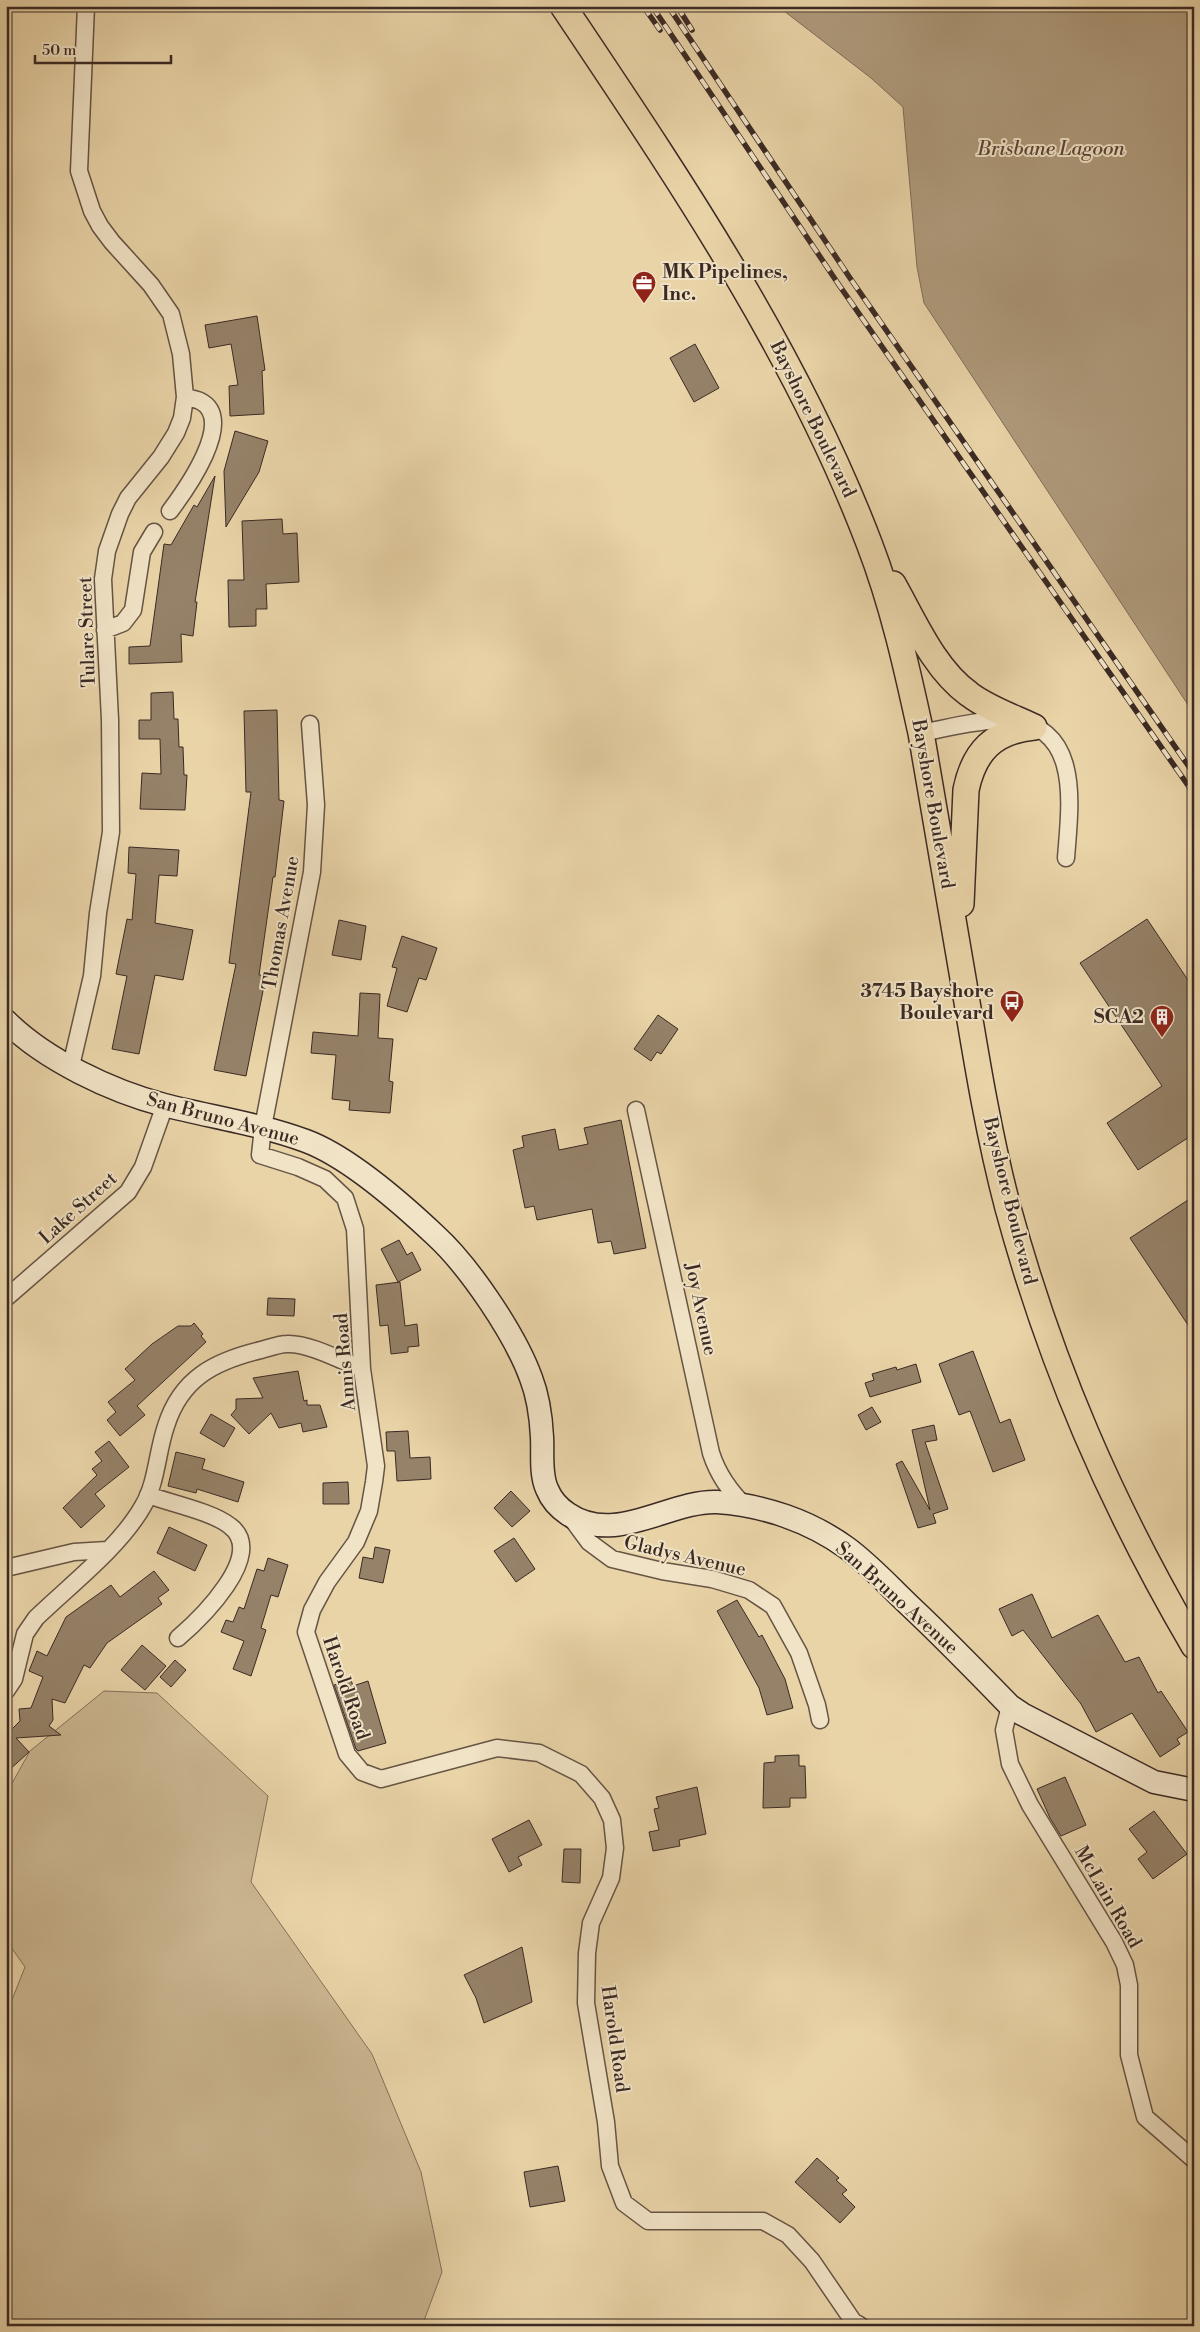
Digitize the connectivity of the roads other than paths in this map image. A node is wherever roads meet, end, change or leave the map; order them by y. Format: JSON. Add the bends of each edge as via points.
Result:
{"nodes":[{"id":1,"x":86,"y":6,"type":"edge"},
{"id":2,"x":563,"y":6,"type":"edge"},
{"id":3,"x":185,"y":397,"type":"junction"},
{"id":4,"x":170,"y":511,"type":"dead end"},
{"id":5,"x":154,"y":532,"type":"dead end"},
{"id":6,"x":870,"y":545,"type":"junction"},
{"id":7,"x":105,"y":630,"type":"junction"},
{"id":8,"x":310,"y":724,"type":"dead end"},
{"id":9,"x":1034,"y":727,"type":"junction"},
{"id":10,"x":921,"y":733,"type":"junction"},
{"id":11,"x":1066,"y":858,"type":"dead end"},
{"id":12,"x":958,"y":952,"type":"junction"},
{"id":13,"x":6,"y":1021,"type":"edge"},
{"id":14,"x":71,"y":1066,"type":"junction"},
{"id":15,"x":165,"y":1105,"type":"junction"},
{"id":16,"x":636,"y":1110,"type":"dead end"},
{"id":17,"x":263,"y":1127,"type":"junction"},
{"id":18,"x":6,"y":1298,"type":"edge"},
{"id":19,"x":362,"y":1369,"type":"junction"},
{"id":20,"x":148,"y":1495,"type":"junction"},
{"id":21,"x":747,"y":1508,"type":"junction"},
{"id":22,"x":569,"y":1515,"type":"junction"},
{"id":23,"x":107,"y":1550,"type":"junction"},
{"id":24,"x":6,"y":1568,"type":"edge"},
{"id":25,"x":306,"y":1632,"type":"joint"},
{"id":26,"x":178,"y":1638,"type":"dead end"},
{"id":27,"x":1194,"y":1646,"type":"edge"},
{"id":28,"x":6,"y":1691,"type":"edge"},
{"id":29,"x":1010,"y":1706,"type":"junction"},
{"id":30,"x":820,"y":1720,"type":"dead end"},
{"id":31,"x":1194,"y":1790,"type":"edge"},
{"id":32,"x":1192,"y":2158,"type":"dead end"},
{"id":33,"x":861,"y":2326,"type":"edge"}],
"edges":[{"from":1,"to":3,"type":"street","name":"Tulare Street","via":[[79,171],[100,226],[151,285],[171,314],[181,354]]},
{"from":2,"to":6,"type":"main road","name":"Bayshore Boulevard","via":[[694,204],[773,337],[842,474]]},
{"from":3,"to":4,"type":"street","via":[[201,401],[209,409],[214,426],[190,484]]},
{"from":3,"to":7,"type":"street","name":"Tulare Street","via":[[182,418],[169,445],[136,486],[120,514],[107,551],[103,579]]},
{"from":5,"to":7,"type":"street","via":[[142,552],[133,610],[123,623]]},
{"from":6,"to":9,"type":"main road","via":[[933,653],[958,686],[970,696]]},
{"from":6,"to":10,"type":"main road","name":"Bayshore Boulevard","via":[[908,673]]},
{"from":7,"to":14,"type":"street","name":"Tulare Street","via":[[111,832],[92,976]]},
{"from":8,"to":17,"type":"street","name":"Thomas Avenue","via":[[316,805],[312,872]]},
{"from":9,"to":10,"type":"street","via":[[1003,720]]},
{"from":9,"to":11,"type":"street","via":[[1049,737],[1067,768],[1070,785]]},
{"from":9,"to":12,"type":"main road","via":[[1018,728],[988,744],[976,758],[970,772],[966,790]]},
{"from":10,"to":12,"type":"main road","name":"Bayshore Boulevard"},
{"from":12,"to":27,"type":"main road","name":"Bayshore Boulevard","via":[[996,1158],[1041,1316],[1080,1422],[1118,1507]]},
{"from":13,"to":14,"type":"street","name":"San Bruno Avenue"},
{"from":14,"to":15,"type":"street","name":"San Bruno Avenue","via":[[129,1094]]},
{"from":15,"to":17,"type":"street","name":"San Bruno Avenue"},
{"from":15,"to":18,"type":"street","name":"Lake Street","via":[[143,1167],[128,1192]]},
{"from":16,"to":21,"type":"street","name":"Joy Avenue","via":[[711,1453],[716,1469]]},
{"from":17,"to":19,"type":"street","name":"Annis Road","via":[[260,1155],[325,1179],[345,1198],[355,1229]]},
{"from":17,"to":22,"type":"street","name":"San Bruno Avenue","via":[[308,1141],[332,1154],[367,1178],[454,1256],[498,1314],[526,1366],[539,1410],[546,1489]]},
{"from":19,"to":20,"type":"street","via":[[310,1349],[287,1344],[235,1357],[209,1368],[179,1396],[166,1426]]},
{"from":19,"to":25,"type":"street","name":"Annis Road","via":[[376,1466],[369,1511],[356,1542],[327,1582],[312,1610]]},
{"from":20,"to":23,"type":"street","via":[[131,1526]]},
{"from":20,"to":26,"type":"street","via":[[230,1525],[237,1533],[240,1547],[236,1568],[228,1583],[200,1619]]},
{"from":21,"to":22,"type":"street","name":"San Bruno Avenue","via":[[718,1502],[703,1503],[630,1522],[598,1525]]},
{"from":21,"to":29,"type":"street","name":"San Bruno Avenue","via":[[795,1520],[849,1549]]},
{"from":22,"to":30,"type":"street","name":"Gladys Avenue","via":[[589,1542],[612,1559],[722,1582],[749,1590],[773,1606],[799,1653]]},
{"from":23,"to":24,"type":"street","via":[[74,1552]]},
{"from":23,"to":28,"type":"street","via":[[36,1618],[25,1634],[14,1679]]},
{"from":25,"to":33,"type":"street","name":"Harold Road","via":[[347,1754],[362,1772],[381,1779],[497,1748],[539,1753],[581,1774],[602,1798],[612,1820],[616,1848],[611,1878],[592,1923],[587,1953],[586,2003],[610,2166],[624,2203],[648,2221],[763,2221],[788,2235],[812,2261],[853,2321]]},
{"from":29,"to":31,"type":"street","name":"San Bruno Avenue","via":[[1154,1782]]},
{"from":29,"to":32,"type":"street","name":"McLain Road","via":[[1004,1730],[1010,1764],[1030,1804],[1125,1965],[1129,1985],[1129,2055],[1145,2117]]}]}
